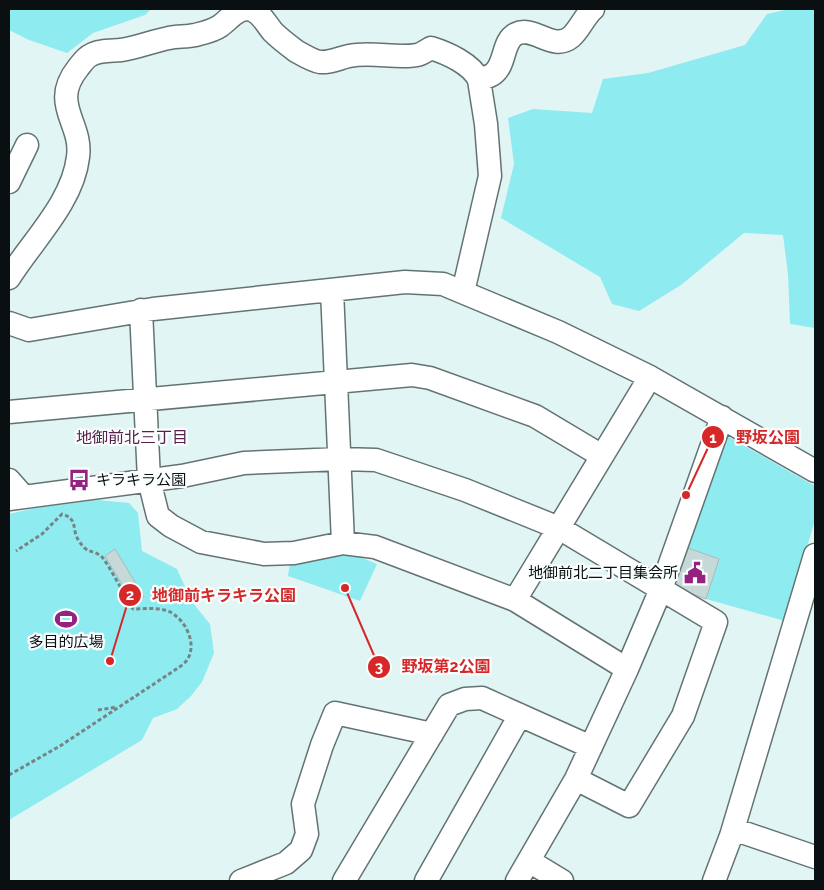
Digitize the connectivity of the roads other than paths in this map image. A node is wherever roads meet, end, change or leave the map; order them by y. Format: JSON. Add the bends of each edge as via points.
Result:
{"nodes":[{"id":1,"x":592,"y":9,"type":"edge"},
{"id":2,"x":479,"y":80,"type":"junction"},
{"id":3,"x":20,"y":149,"type":"dead end"},
{"id":4,"x":9,"y":182,"type":"edge"},
{"id":5,"x":9,"y":278,"type":"edge"},
{"id":6,"x":332,"y":290,"type":"junction"},
{"id":7,"x":463,"y":292,"type":"junction"},
{"id":8,"x":141,"y":310,"type":"junction"},
{"id":9,"x":9,"y":323,"type":"edge"},
{"id":10,"x":650,"y":377,"type":"junction"},
{"id":11,"x":336,"y":382,"type":"junction"},
{"id":12,"x":145,"y":400,"type":"junction"},
{"id":13,"x":9,"y":412,"type":"edge"},
{"id":14,"x":722,"y":417,"type":"junction"},
{"id":15,"x":602,"y":456,"type":"junction"},
{"id":16,"x":340,"y":459,"type":"junction"},
{"id":17,"x":815,"y":471,"type":"edge"},
{"id":18,"x":9,"y":480,"type":"edge"},
{"id":19,"x":149,"y":480,"type":"junction"},
{"id":20,"x":17,"y":498,"type":"edge"},
{"id":21,"x":559,"y":528,"type":"junction"},
{"id":22,"x":342,"y":543,"type":"junction"},
{"id":23,"x":815,"y":555,"type":"edge"},
{"id":24,"x":660,"y":589,"type":"junction"},
{"id":25,"x":514,"y":600,"type":"junction"},
{"id":26,"x":627,"y":669,"type":"junction"},
{"id":27,"x":520,"y":715,"type":"junction"},
{"id":28,"x":432,"y":734,"type":"junction"},
{"id":29,"x":591,"y":747,"type":"junction"},
{"id":30,"x":576,"y":779,"type":"junction"},
{"id":31,"x":733,"y":829,"type":"junction"},
{"id":32,"x":815,"y":857,"type":"edge"},
{"id":33,"x":529,"y":861,"type":"junction"},
{"id":34,"x":351,"y":879,"type":"edge"},
{"id":35,"x":241,"y":881,"type":"edge"},
{"id":36,"x":426,"y":881,"type":"edge"},
{"id":37,"x":517,"y":881,"type":"edge"},
{"id":38,"x":562,"y":881,"type":"edge"},
{"id":39,"x":714,"y":881,"type":"edge"}],
"edges":[{"from":1,"to":2,"type":"street","via":[[574,34],[564,40],[557,42],[523,32],[514,34],[493,74]]},
{"from":2,"to":5,"type":"street","via":[[475,71],[446,53],[431,48],[418,55],[369,54],[329,63],[318,62],[296,51],[273,32],[260,15],[245,9],[219,27],[193,36],[167,38],[90,55],[70,79],[66,92],[66,104],[78,142],[79,157],[73,176],[54,215]]},
{"from":2,"to":7,"type":"street","via":[[490,176]]},
{"from":3,"to":4,"type":"street"},
{"from":6,"to":7,"type":"street","via":[[405,282],[443,284]]},
{"from":6,"to":8,"type":"street"},
{"from":6,"to":11,"type":"street"},
{"from":7,"to":10,"type":"street","via":[[558,332]]},
{"from":8,"to":9,"type":"street","via":[[29,330]]},
{"from":8,"to":12,"type":"street"},
{"from":10,"to":14,"type":"street"},
{"from":10,"to":15,"type":"street"},
{"from":11,"to":12,"type":"street"},
{"from":11,"to":15,"type":"street","via":[[412,375],[430,378],[536,416]]},
{"from":11,"to":16,"type":"street"},
{"from":12,"to":13,"type":"street"},
{"from":12,"to":19,"type":"street"},
{"from":14,"to":17,"type":"street"},
{"from":14,"to":24,"type":"street"},
{"from":15,"to":21,"type":"street"},
{"from":16,"to":19,"type":"street","via":[[244,463]]},
{"from":16,"to":21,"type":"street","via":[[376,460],[465,490]]},
{"from":16,"to":22,"type":"street"},
{"from":18,"to":20,"type":"street"},
{"from":19,"to":20,"type":"street"},
{"from":19,"to":22,"type":"street","via":[[158,516],[201,542],[264,554],[294,553]]},
{"from":21,"to":24,"type":"street"},
{"from":21,"to":25,"type":"street"},
{"from":22,"to":25,"type":"street","via":[[374,547]]},
{"from":23,"to":31,"type":"street"},
{"from":24,"to":26,"type":"street"},
{"from":24,"to":30,"type":"street","via":[[716,622],[683,716],[629,806]]},
{"from":25,"to":26,"type":"street"},
{"from":26,"to":29,"type":"street"},
{"from":27,"to":28,"type":"street","via":[[482,698],[465,699],[450,705]]},
{"from":27,"to":29,"type":"street"},
{"from":27,"to":36,"type":"street"},
{"from":28,"to":34,"type":"street"},
{"from":28,"to":35,"type":"street","via":[[335,712],[303,804],[307,834],[301,850],[286,862]]},
{"from":29,"to":30,"type":"street"},
{"from":30,"to":33,"type":"street"},
{"from":31,"to":32,"type":"street"},
{"from":31,"to":39,"type":"street"},
{"from":33,"to":37,"type":"street"},
{"from":33,"to":38,"type":"street"}]}
